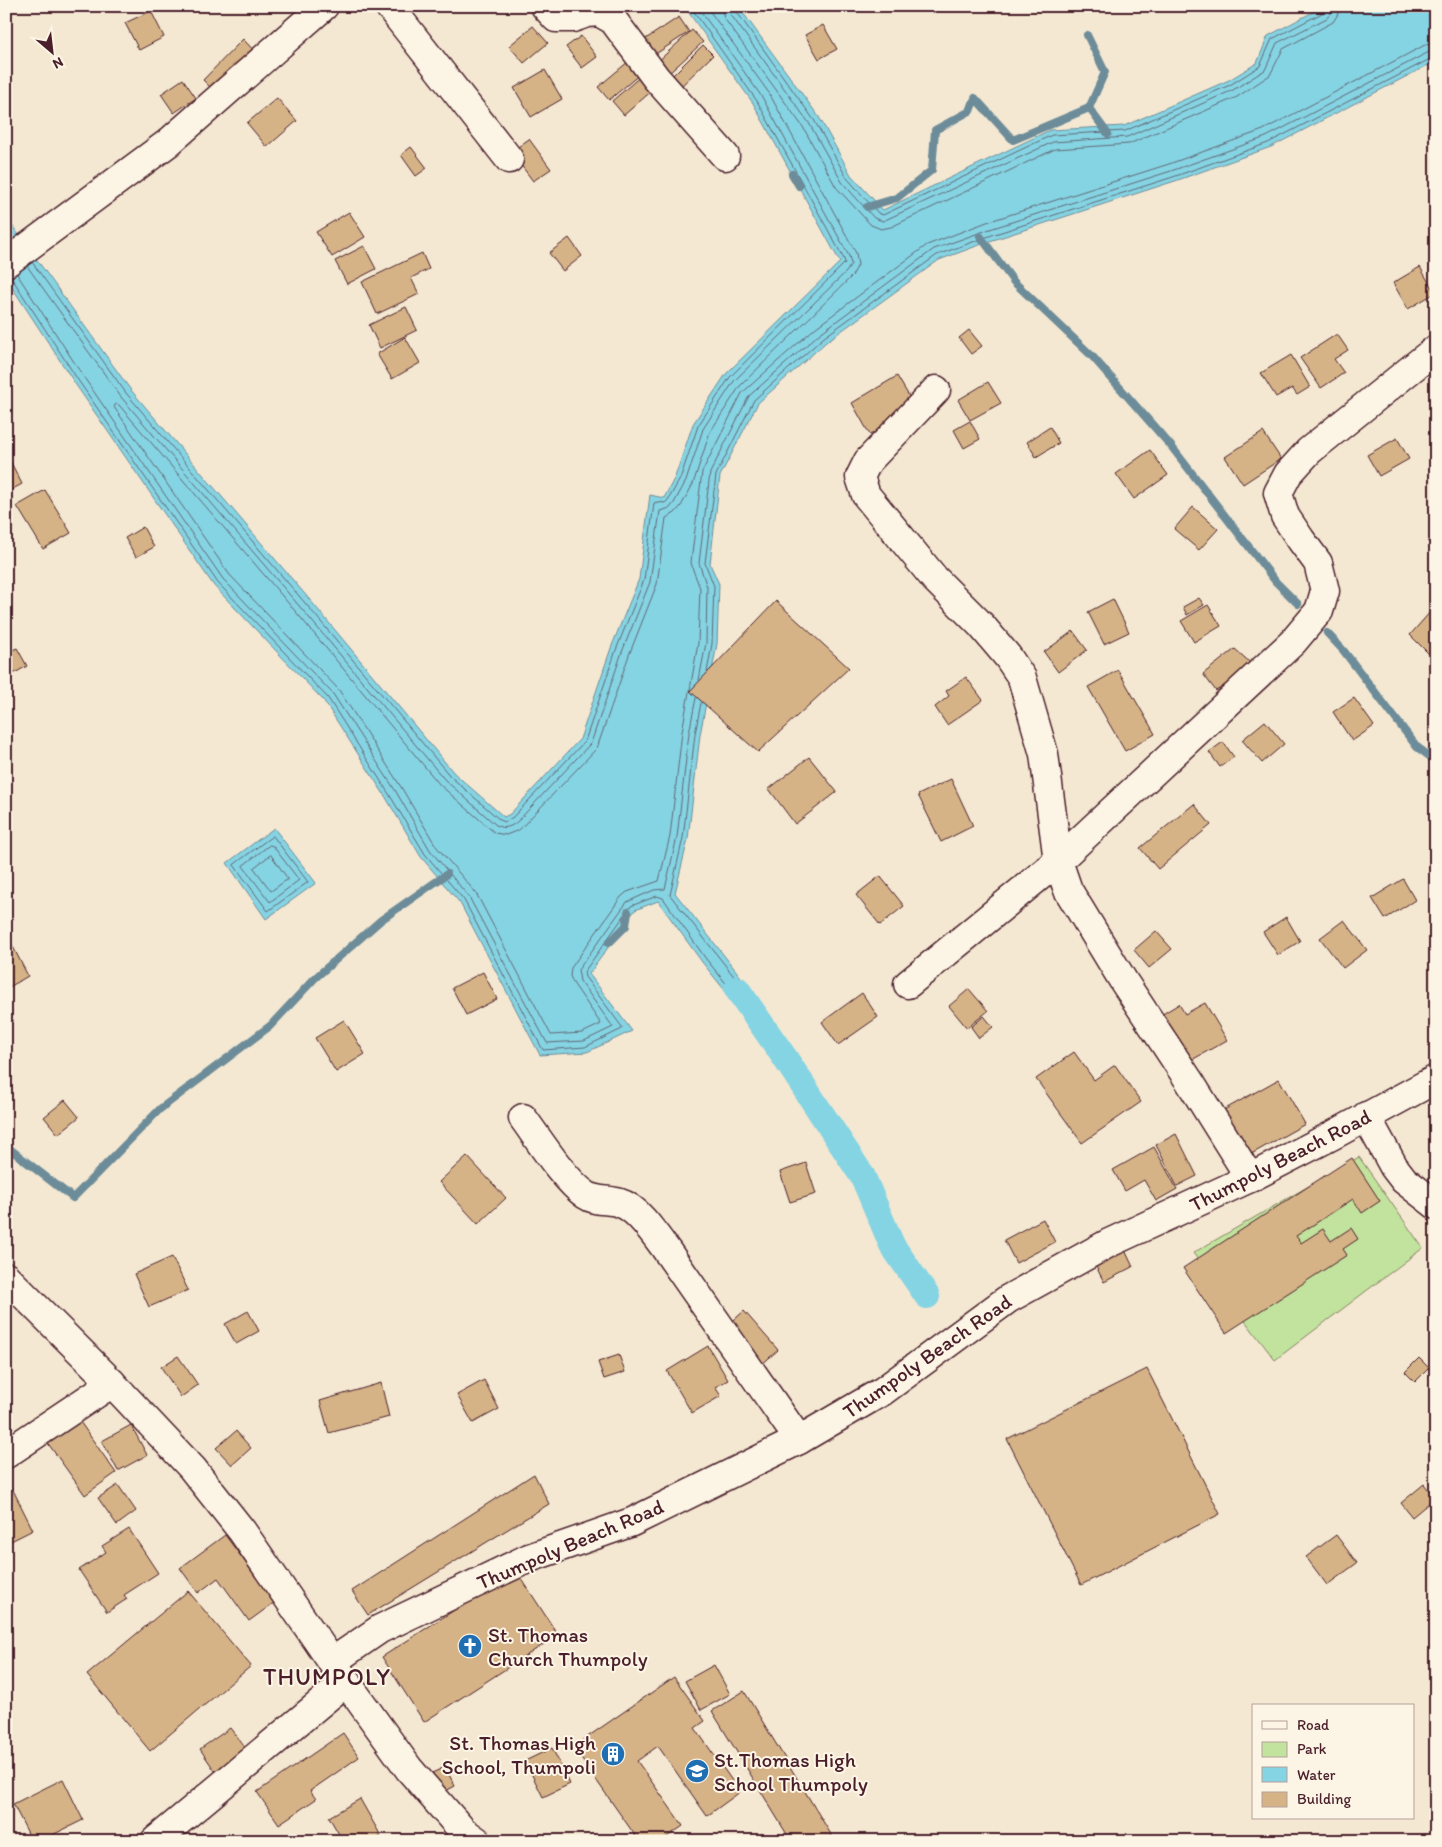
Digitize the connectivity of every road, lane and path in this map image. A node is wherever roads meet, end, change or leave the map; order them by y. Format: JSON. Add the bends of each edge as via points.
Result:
{"nodes":[{"id":1,"x":389,"y":6,"type":"edge"},
{"id":2,"x":545,"y":6,"type":"edge"},
{"id":3,"x":318,"y":8,"type":"edge"},
{"id":4,"x":725,"y":156,"type":"dead end"},
{"id":5,"x":509,"y":159,"type":"dead end"},
{"id":6,"x":6,"y":263,"type":"edge"},
{"id":7,"x":1436,"y":349,"type":"edge"},
{"id":8,"x":936,"y":390,"type":"dead end"},
{"id":9,"x":1058,"y":861,"type":"junction"},
{"id":10,"x":908,"y":984,"type":"dead end"},
{"id":11,"x":1436,"y":1079,"type":"edge"},
{"id":12,"x":1366,"y":1116,"type":"junction"},
{"id":13,"x":523,"y":1118,"type":"dead end"},
{"id":14,"x":1250,"y":1178,"type":"junction"},
{"id":15,"x":1436,"y":1206,"type":"edge"},
{"id":16,"x":6,"y":1277,"type":"edge"},
{"id":17,"x":112,"y":1383,"type":"junction"},
{"id":18,"x":799,"y":1440,"type":"junction"},
{"id":19,"x":6,"y":1454,"type":"edge"},
{"id":20,"x":340,"y":1671,"type":"junction"},
{"id":21,"x":155,"y":1841,"type":"edge"},
{"id":22,"x":476,"y":1841,"type":"edge"}],
"edges":[{"from":1,"to":5,"type":"street"},
{"from":2,"to":4,"type":"street","via":[[556,18],[599,12],[613,20],[656,78]]},
{"from":3,"to":6,"type":"street","via":[[168,143]]},
{"from":7,"to":9,"type":"street","via":[[1309,451],[1288,474],[1278,494],[1285,516],[1318,563],[1325,591],[1319,611],[1293,642]]},
{"from":8,"to":9,"type":"street","via":[[868,461],[860,477],[866,495],[935,580],[981,625],[1022,678],[1044,754]]},
{"from":9,"to":10,"type":"street"},
{"from":9,"to":14,"type":"street","via":[[1068,890]]},
{"from":11,"to":12,"type":"street","name":"Thumpoly Beach Road"},
{"from":12,"to":14,"type":"street","name":"Thumpoly Beach Road"},
{"from":12,"to":15,"type":"street","via":[[1404,1180]]},
{"from":13,"to":18,"type":"street","via":[[572,1183],[587,1196],[629,1206],[646,1224]]},
{"from":14,"to":18,"type":"street","name":"Thumpoly Beach Road","via":[[1109,1243],[1008,1299],[883,1391]]},
{"from":16,"to":17,"type":"street"},
{"from":17,"to":19,"type":"street"},
{"from":17,"to":20,"type":"street","via":[[192,1468],[242,1531]]},
{"from":18,"to":20,"type":"street","name":"Thumpoly Beach Road","via":[[632,1522],[529,1558],[380,1629]]},
{"from":20,"to":21,"type":"street","name":"Thumpoly Beach Road"},
{"from":20,"to":22,"type":"street","via":[[409,1769],[463,1831]]}]}
